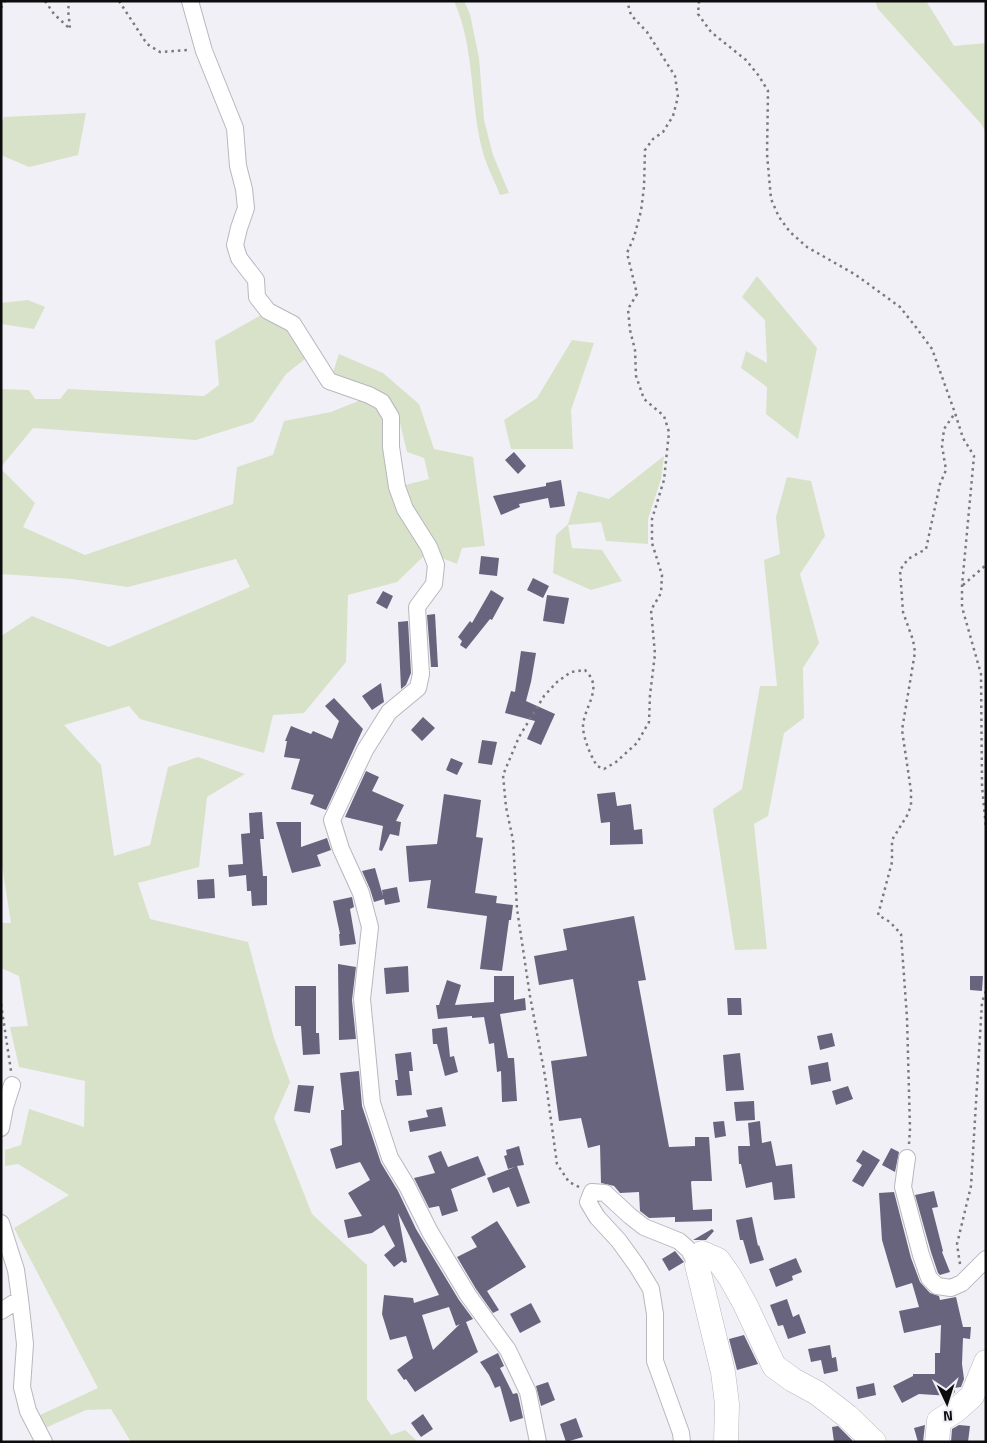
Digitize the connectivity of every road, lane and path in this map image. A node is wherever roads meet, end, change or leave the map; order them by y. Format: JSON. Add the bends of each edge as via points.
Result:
{"nodes":[{"id":1,"x":4,"y":1,"type":"edge"},
{"id":2,"x":45,"y":1,"type":"edge"},
{"id":3,"x":70,"y":1,"type":"edge"},
{"id":4,"x":119,"y":1,"type":"edge"},
{"id":5,"x":190,"y":1,"type":"edge"},
{"id":6,"x":627,"y":1,"type":"edge"},
{"id":7,"x":699,"y":1,"type":"edge"},
{"id":8,"x":1,"y":8,"type":"edge"},
{"id":9,"x":204,"y":51,"type":"junction"},
{"id":10,"x":955,"y":413,"type":"junction"},
{"id":11,"x":986,"y":565,"type":"edge"},
{"id":12,"x":962,"y":586,"type":"junction"},
{"id":13,"x":986,"y":828,"type":"edge"},
{"id":14,"x":986,"y":991,"type":"edge"},
{"id":15,"x":1,"y":1004,"type":"edge"},
{"id":16,"x":12,"y":1085,"type":"joint"},
{"id":17,"x":1,"y":1128,"type":"edge"},
{"id":18,"x":908,"y":1158,"type":"joint"},
{"id":19,"x":592,"y":1192,"type":"junction"},
{"id":20,"x":1,"y":1223,"type":"edge"},
{"id":21,"x":986,"y":1259,"type":"edge"},
{"id":22,"x":697,"y":1265,"type":"junction"},
{"id":23,"x":962,"y":1283,"type":"junction"},
{"id":24,"x":20,"y":1299,"type":"junction"},
{"id":25,"x":1,"y":1311,"type":"edge"},
{"id":26,"x":986,"y":1362,"type":"edge"},
{"id":27,"x":44,"y":1442,"type":"edge"},
{"id":28,"x":538,"y":1442,"type":"edge"},
{"id":29,"x":682,"y":1442,"type":"edge"},
{"id":30,"x":726,"y":1442,"type":"edge"},
{"id":31,"x":874,"y":1442,"type":"edge"},
{"id":32,"x":937,"y":1442,"type":"edge"}],
"edges":[{"from":1,"to":8,"type":"path"},
{"from":2,"to":3,"type":"path","via":[[70,29]]},
{"from":4,"to":9,"type":"path","via":[[147,44],[160,52]]},
{"from":5,"to":9,"type":"street"},
{"from":6,"to":19,"type":"path","via":[[631,15],[647,32],[674,76],[678,97],[673,116],[645,150],[640,211],[627,253],[637,294],[628,309],[636,376],[644,399],[664,416],[669,432],[664,480],[652,518],[652,543],[662,575],[661,593],[651,610],[655,654],[649,722],[637,743],[616,762],[604,769],[596,766],[583,728],[593,693],[592,680],[585,670],[571,672],[557,682],[530,716],[503,775],[530,996],[558,1164],[569,1182]]},
{"from":7,"to":10,"type":"path","via":[[698,14],[711,32],[746,60],[768,91],[766,154],[771,199],[779,217],[807,247],[856,275],[900,307],[932,349]]},
{"from":9,"to":28,"type":"street","via":[[235,128],[246,208],[238,228],[236,245],[239,258],[256,280],[257,297],[268,311],[293,324],[329,381],[382,402],[391,417],[391,447],[397,487],[405,509],[429,547],[436,565],[434,584],[417,607],[421,674],[418,688],[389,712],[365,750],[332,820],[341,849],[362,893],[370,928],[362,1000],[372,1103],[390,1158],[468,1295],[508,1350],[528,1392]]},
{"from":10,"to":12,"type":"path","via":[[963,438],[974,456]]},
{"from":10,"to":18,"type":"path","via":[[944,429],[942,446],[946,470],[926,549],[908,559],[900,570],[904,612],[915,652],[902,730],[911,804],[892,840],[892,862],[878,916],[890,922],[901,934],[908,1018]]},
{"from":11,"to":12,"type":"path"},
{"from":12,"to":13,"type":"path","via":[[962,607],[981,674],[982,786]]},
{"from":14,"to":23,"type":"path","via":[[982,1002],[970,1186],[957,1244]]},
{"from":15,"to":16,"type":"path"},
{"from":16,"to":17,"type":"street"},
{"from":18,"to":23,"type":"street","via":[[903,1187],[930,1278],[937,1286],[951,1288]]},
{"from":19,"to":22,"type":"street","via":[[605,1193],[644,1227],[679,1241],[689,1250]]},
{"from":19,"to":29,"type":"street","via":[[588,1202],[597,1217],[619,1241],[651,1290],[655,1314],[655,1362]]},
{"from":20,"to":24,"type":"street","via":[[16,1270]]},
{"from":21,"to":23,"type":"street"},
{"from":22,"to":30,"type":"main road","via":[[723,1372],[727,1404]]},
{"from":22,"to":31,"type":"main road","via":[[702,1253],[718,1260],[745,1304],[774,1366],[818,1393]]},
{"from":24,"to":25,"type":"street"},
{"from":24,"to":27,"type":"street","via":[[25,1344],[22,1387],[28,1411]]},
{"from":26,"to":32,"type":"main road","via":[[972,1396],[940,1421]]}]}
